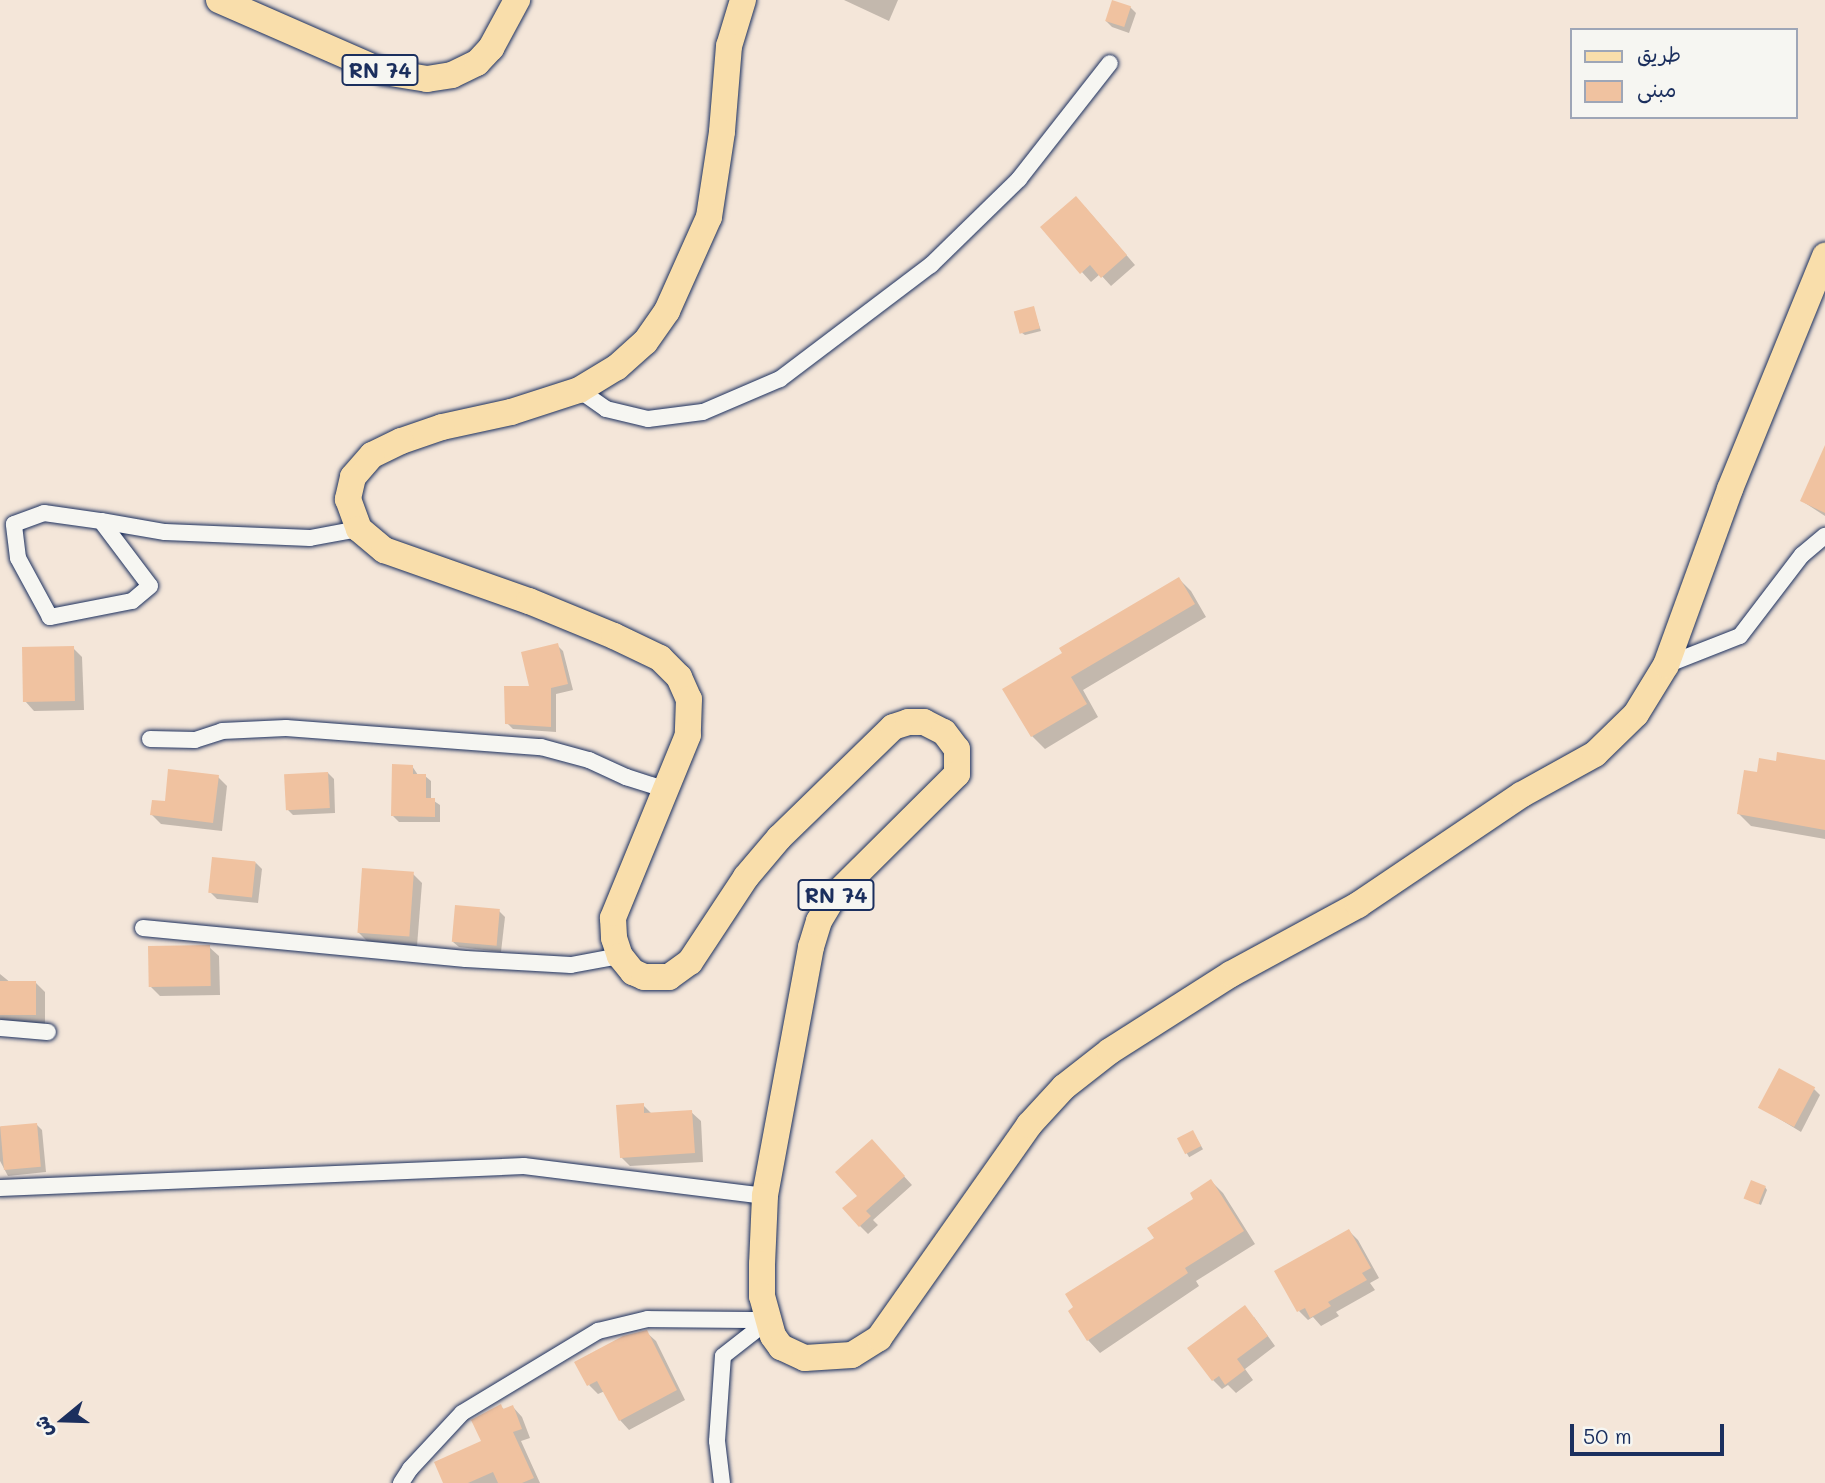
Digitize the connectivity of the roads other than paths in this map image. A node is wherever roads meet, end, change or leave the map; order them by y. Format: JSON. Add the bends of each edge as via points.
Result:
{"nodes":[{"id":1,"x":219,"y":0,"type":"edge"},
{"id":2,"x":517,"y":0,"type":"edge"},
{"id":3,"x":743,"y":0,"type":"edge"},
{"id":4,"x":1110,"y":62,"type":"dead end"},
{"id":5,"x":1825,"y":256,"type":"edge"},
{"id":6,"x":579,"y":390,"type":"junction"},
{"id":7,"x":101,"y":521,"type":"junction"},
{"id":8,"x":359,"y":529,"type":"junction"},
{"id":9,"x":1825,"y":536,"type":"edge"},
{"id":10,"x":1667,"y":665,"type":"junction"},
{"id":11,"x":150,"y":739,"type":"dead end"},
{"id":12,"x":667,"y":790,"type":"junction"},
{"id":13,"x":144,"y":928,"type":"dead end"},
{"id":14,"x":621,"y":956,"type":"junction"},
{"id":15,"x":0,"y":1028,"type":"edge"},
{"id":16,"x":48,"y":1032,"type":"dead end"},
{"id":17,"x":0,"y":1188,"type":"edge"},
{"id":18,"x":765,"y":1196,"type":"junction"},
{"id":19,"x":769,"y":1320,"type":"junction"},
{"id":20,"x":401,"y":1483,"type":"edge"},
{"id":21,"x":722,"y":1483,"type":"edge"}],
"edges":[{"from":1,"to":2,"type":"main road","number":"RN 74","via":[[384,72],[427,79],[452,75],[477,63],[491,48]]},
{"from":3,"to":6,"type":"main road","via":[[729,46],[709,217],[667,311],[645,342],[617,367]]},
{"from":4,"to":6,"type":"street","via":[[1019,179],[931,265],[780,379],[703,412],[649,419],[606,409]]},
{"from":5,"to":10,"type":"main road","number":"RN 74","via":[[1730,489]]},
{"from":6,"to":8,"type":"main road","via":[[511,412],[442,427],[372,455],[353,477],[348,499]]},
{"from":7,"to":7,"type":"street","via":[[44,513],[14,524],[18,558],[50,617],[132,601],[150,586]]},
{"from":7,"to":8,"type":"street","via":[[164,532],[310,538]]},
{"from":8,"to":12,"type":"main road","via":[[403,559],[529,601],[660,658],[679,677],[689,699],[688,735]]},
{"from":9,"to":10,"type":"street","via":[[1802,555],[1740,636]]},
{"from":10,"to":19,"type":"main road","number":"RN 74","via":[[1636,714],[1595,754],[1521,795],[1358,905],[1231,974],[1110,1051],[1064,1087],[1029,1125],[878,1338],[852,1355],[805,1358],[782,1346],[773,1336]]},
{"from":11,"to":12,"type":"street","via":[[195,740],[222,731],[286,727],[541,747]]},
{"from":12,"to":14,"type":"main road","via":[[613,918]]},
{"from":13,"to":14,"type":"street","via":[[466,959],[571,965]]},
{"from":14,"to":18,"type":"main road","number":"RN 74","via":[[633,972],[644,977],[669,977],[681,971],[779,838],[893,727],[924,722],[944,732],[957,749],[957,774],[834,896],[819,921]]},
{"from":15,"to":16,"type":"street"},
{"from":17,"to":18,"type":"street","via":[[524,1166]]},
{"from":18,"to":19,"type":"main road","number":"RN 74","via":[[762,1296]]},
{"from":19,"to":20,"type":"street","via":[[649,1319],[598,1332],[462,1413]]},
{"from":19,"to":21,"type":"street","via":[[723,1356],[717,1441]]}]}
